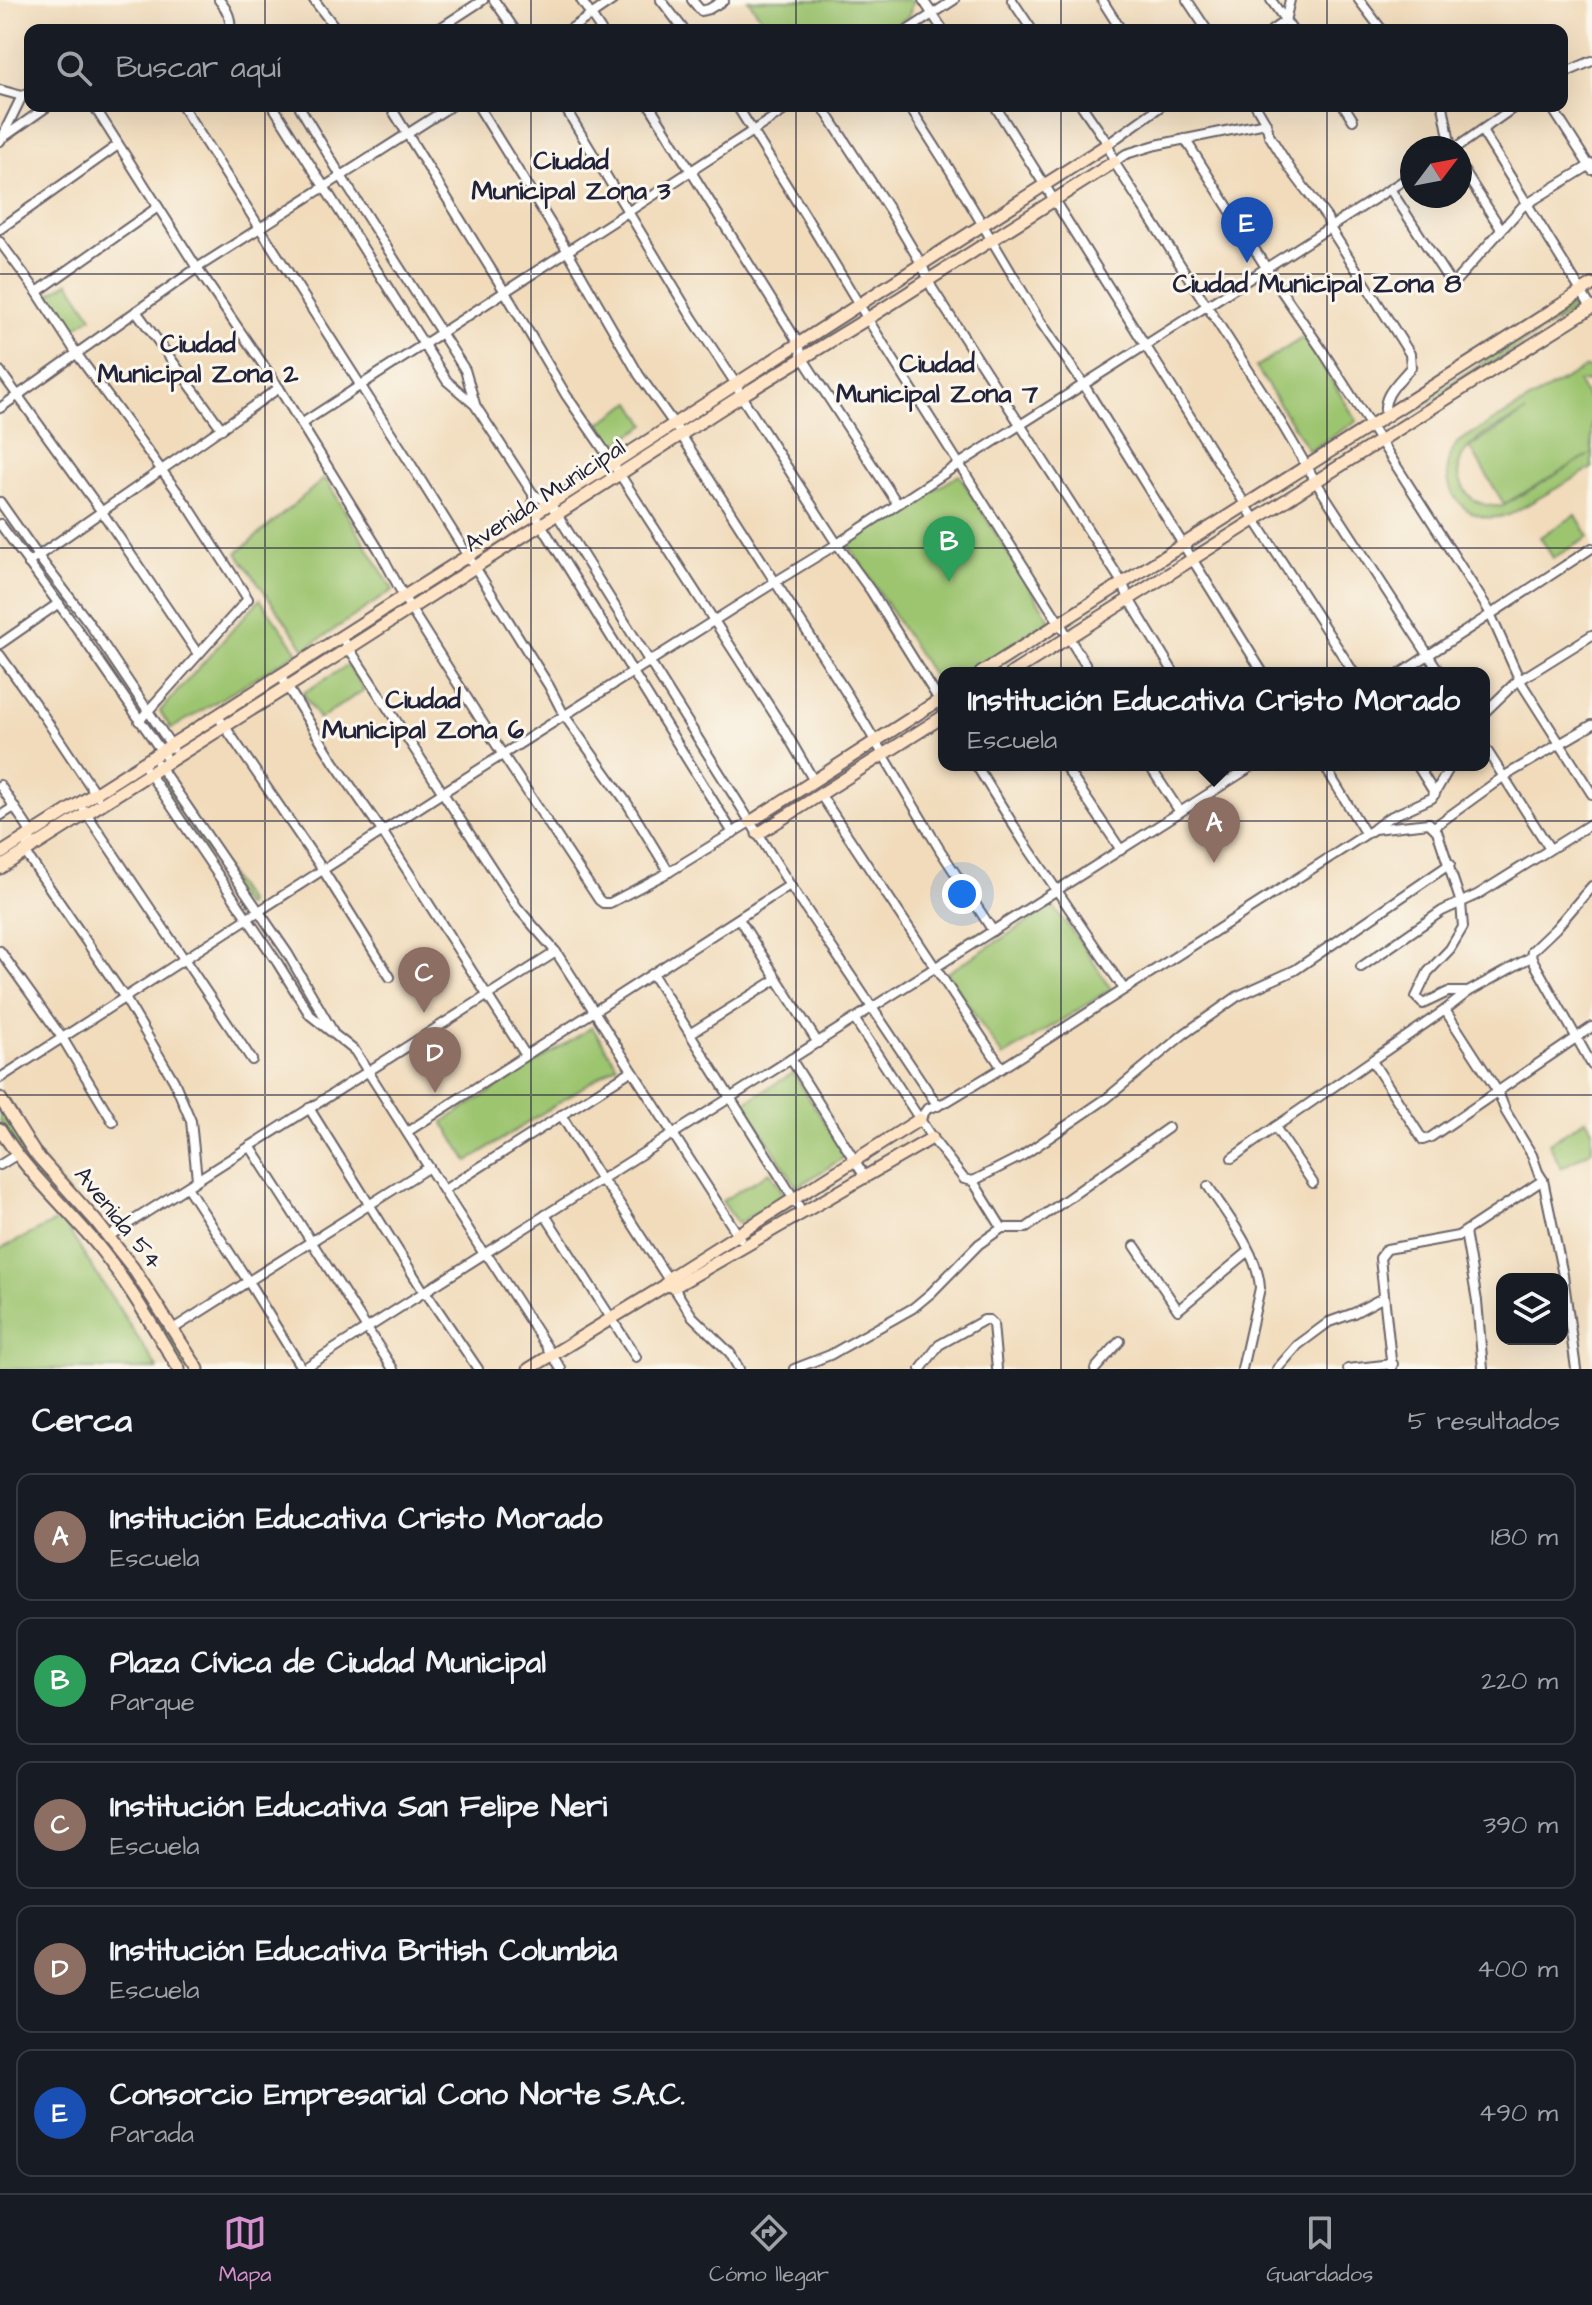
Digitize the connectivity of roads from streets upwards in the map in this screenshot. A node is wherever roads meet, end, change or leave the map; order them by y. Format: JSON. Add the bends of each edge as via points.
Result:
{"nodes":[{"id":1,"x":219,"y":0,"type":"edge"},
{"id":2,"x":314,"y":0,"type":"edge"},
{"id":3,"x":483,"y":0,"type":"edge"},
{"id":4,"x":494,"y":0,"type":"edge"},
{"id":5,"x":581,"y":0,"type":"edge"},
{"id":6,"x":613,"y":0,"type":"edge"},
{"id":7,"x":661,"y":0,"type":"edge"},
{"id":8,"x":692,"y":0,"type":"edge"},
{"id":9,"x":724,"y":0,"type":"edge"},
{"id":10,"x":923,"y":0,"type":"edge"},
{"id":11,"x":954,"y":0,"type":"edge"},
{"id":12,"x":1012,"y":0,"type":"edge"},
{"id":13,"x":1102,"y":0,"type":"edge"},
{"id":14,"x":1187,"y":0,"type":"edge"},
{"id":15,"x":1271,"y":0,"type":"edge"},
{"id":16,"x":1290,"y":0,"type":"edge"},
{"id":17,"x":1359,"y":0,"type":"edge"},
{"id":18,"x":932,"y":14,"type":"junction"},
{"id":19,"x":592,"y":16,"type":"junction"},
{"id":20,"x":1285,"y":21,"type":"junction"},
{"id":21,"x":231,"y":24,"type":"edge"},
{"id":22,"x":332,"y":24,"type":"edge"},
{"id":23,"x":446,"y":24,"type":"edge"},
{"id":24,"x":511,"y":24,"type":"edge"},
{"id":25,"x":579,"y":24,"type":"edge"},
{"id":26,"x":597,"y":24,"type":"edge"},
{"id":27,"x":679,"y":24,"type":"edge"},
{"id":28,"x":917,"y":24,"type":"edge"},
{"id":29,"x":939,"y":24,"type":"edge"},
{"id":30,"x":1028,"y":24,"type":"edge"},
{"id":31,"x":1117,"y":24,"type":"edge"},
{"id":32,"x":1203,"y":24,"type":"edge"},
{"id":33,"x":1281,"y":24,"type":"edge"},
{"id":34,"x":1287,"y":24,"type":"edge"},
{"id":35,"x":1377,"y":24,"type":"edge"},
{"id":36,"x":1592,"y":61,"type":"edge"},
{"id":37,"x":1568,"y":71,"type":"edge"},
{"id":38,"x":0,"y":90,"type":"edge"},
{"id":39,"x":24,"y":94,"type":"edge"},
{"id":40,"x":24,"y":98,"type":"edge"},
{"id":41,"x":40,"y":112,"type":"edge"},
{"id":42,"x":98,"y":112,"type":"edge"},
{"id":43,"x":186,"y":112,"type":"edge"},
{"id":44,"x":277,"y":112,"type":"edge"},
{"id":45,"x":303,"y":112,"type":"edge"},
{"id":46,"x":394,"y":112,"type":"edge"},
{"id":47,"x":442,"y":112,"type":"edge"},
{"id":48,"x":482,"y":112,"type":"edge"},
{"id":49,"x":568,"y":112,"type":"edge"},
{"id":50,"x":654,"y":112,"type":"edge"},
{"id":51,"x":741,"y":112,"type":"edge"},
{"id":52,"x":782,"y":112,"type":"edge"},
{"id":53,"x":826,"y":112,"type":"edge"},
{"id":54,"x":913,"y":112,"type":"edge"},
{"id":55,"x":999,"y":112,"type":"edge"},
{"id":56,"x":1086,"y":112,"type":"edge"},
{"id":57,"x":1153,"y":112,"type":"edge"},
{"id":58,"x":1260,"y":112,"type":"edge"},
{"id":59,"x":1348,"y":112,"type":"edge"},
{"id":60,"x":1444,"y":112,"type":"edge"},
{"id":61,"x":1508,"y":112,"type":"edge"},
{"id":62,"x":1555,"y":112,"type":"edge"},
{"id":63,"x":1353,"y":120,"type":"dead end"},
{"id":64,"x":1266,"y":123,"type":"junction"},
{"id":65,"x":753,"y":131,"type":"junction"},
{"id":66,"x":1482,"y":131,"type":"junction"},
{"id":67,"x":408,"y":134,"type":"junction"},
{"id":68,"x":1450,"y":136,"type":"edge"},
{"id":69,"x":1472,"y":137,"type":"edge"},
{"id":70,"x":1185,"y":139,"type":"junction"},
{"id":71,"x":0,"y":140,"type":"edge"},
{"id":72,"x":1108,"y":144,"type":"junction"},
{"id":73,"x":118,"y":145,"type":"junction"},
{"id":74,"x":1114,"y":162,"type":"junction"},
{"id":75,"x":1591,"y":166,"type":"edge"},
{"id":76,"x":692,"y":172,"type":"junction"},
{"id":77,"x":341,"y":176,"type":"junction"},
{"id":78,"x":1400,"y":183,"type":"edge"},
{"id":79,"x":1472,"y":184,"type":"edge"},
{"id":80,"x":1044,"y":185,"type":"junction"},
{"id":81,"x":324,"y":188,"type":"junction"},
{"id":82,"x":1390,"y":189,"type":"junction"},
{"id":83,"x":1053,"y":201,"type":"junction"},
{"id":84,"x":1527,"y":204,"type":"junction"},
{"id":85,"x":158,"y":207,"type":"junction"},
{"id":86,"x":629,"y":212,"type":"junction"},
{"id":87,"x":982,"y":225,"type":"junction"},
{"id":88,"x":1330,"y":228,"type":"junction"},
{"id":89,"x":0,"y":229,"type":"edge"},
{"id":90,"x":260,"y":229,"type":"junction"},
{"id":91,"x":1501,"y":229,"type":"junction"},
{"id":92,"x":991,"y":240,"type":"junction"},
{"id":93,"x":0,"y":242,"type":"edge"},
{"id":94,"x":567,"y":250,"type":"junction"},
{"id":95,"x":922,"y":265,"type":"junction"},
{"id":96,"x":197,"y":268,"type":"junction"},
{"id":97,"x":1267,"y":268,"type":"junction"},
{"id":98,"x":928,"y":280,"type":"junction"},
{"id":99,"x":1592,"y":285,"type":"edge"},
{"id":100,"x":37,"y":292,"type":"junction"},
{"id":101,"x":505,"y":292,"type":"junction"},
{"id":102,"x":1581,"y":292,"type":"junction"},
{"id":103,"x":860,"y":305,"type":"junction"},
{"id":104,"x":1205,"y":305,"type":"junction"},
{"id":105,"x":1592,"y":308,"type":"edge"},
{"id":106,"x":136,"y":311,"type":"junction"},
{"id":107,"x":868,"y":319,"type":"junction"},
{"id":108,"x":442,"y":333,"type":"junction"},
{"id":109,"x":799,"y":344,"type":"junction"},
{"id":110,"x":424,"y":345,"type":"junction"},
{"id":111,"x":1146,"y":345,"type":"junction"},
{"id":112,"x":76,"y":352,"type":"junction"},
{"id":113,"x":802,"y":357,"type":"junction"},
{"id":114,"x":0,"y":371,"type":"edge"},
{"id":115,"x":736,"y":384,"type":"junction"},
{"id":116,"x":360,"y":385,"type":"junction"},
{"id":117,"x":1084,"y":385,"type":"junction"},
{"id":118,"x":279,"y":388,"type":"junction"},
{"id":119,"x":17,"y":395,"type":"junction"},
{"id":120,"x":741,"y":396,"type":"junction"},
{"id":121,"x":475,"y":405,"type":"junction"},
{"id":122,"x":0,"y":408,"type":"edge"},
{"id":123,"x":1386,"y":417,"type":"junction"},
{"id":124,"x":301,"y":424,"type":"junction"},
{"id":125,"x":674,"y":424,"type":"junction"},
{"id":126,"x":1021,"y":425,"type":"junction"},
{"id":127,"x":1370,"y":427,"type":"junction"},
{"id":128,"x":222,"y":429,"type":"junction"},
{"id":129,"x":681,"y":435,"type":"junction"},
{"id":130,"x":1380,"y":442,"type":"junction"},
{"id":131,"x":612,"y":464,"type":"junction"},
{"id":132,"x":959,"y":464,"type":"junction"},
{"id":133,"x":1308,"y":466,"type":"junction"},
{"id":134,"x":162,"y":471,"type":"junction"},
{"id":135,"x":619,"y":475,"type":"junction"},
{"id":136,"x":1316,"y":482,"type":"junction"},
{"id":137,"x":533,"y":494,"type":"junction"},
{"id":138,"x":0,"y":502,"type":"edge"},
{"id":139,"x":550,"y":503,"type":"junction"},
{"id":140,"x":897,"y":503,"type":"junction"},
{"id":141,"x":1246,"y":506,"type":"junction"},
{"id":142,"x":102,"y":512,"type":"junction"},
{"id":143,"x":534,"y":513,"type":"junction"},
{"id":144,"x":557,"y":514,"type":"junction"},
{"id":145,"x":1255,"y":520,"type":"junction"},
{"id":146,"x":0,"y":524,"type":"edge"},
{"id":147,"x":541,"y":525,"type":"junction"},
{"id":148,"x":837,"y":544,"type":"junction"},
{"id":149,"x":1184,"y":546,"type":"junction"},
{"id":150,"x":1592,"y":548,"type":"edge"},
{"id":151,"x":38,"y":556,"type":"junction"},
{"id":152,"x":1192,"y":560,"type":"junction"},
{"id":153,"x":470,"y":562,"type":"junction"},
{"id":154,"x":28,"y":563,"type":"junction"},
{"id":155,"x":775,"y":582,"type":"junction"},
{"id":156,"x":1123,"y":584,"type":"junction"},
{"id":157,"x":403,"y":596,"type":"junction"},
{"id":158,"x":1129,"y":599,"type":"junction"},
{"id":159,"x":59,"y":603,"type":"junction"},
{"id":160,"x":410,"y":608,"type":"junction"},
{"id":161,"x":1490,"y":614,"type":"junction"},
{"id":162,"x":713,"y":621,"type":"junction"},
{"id":163,"x":1059,"y":624,"type":"junction"},
{"id":164,"x":1592,"y":635,"type":"edge"},
{"id":165,"x":341,"y":636,"type":"junction"},
{"id":166,"x":1069,"y":637,"type":"junction"},
{"id":167,"x":0,"y":644,"type":"edge"},
{"id":168,"x":349,"y":648,"type":"junction"},
{"id":169,"x":198,"y":654,"type":"junction"},
{"id":170,"x":0,"y":655,"type":"edge"},
{"id":171,"x":1429,"y":656,"type":"junction"},
{"id":172,"x":649,"y":661,"type":"junction"},
{"id":173,"x":991,"y":667,"type":"edge"},
{"id":174,"x":1022,"y":667,"type":"edge"},
{"id":175,"x":1087,"y":667,"type":"edge"},
{"id":176,"x":1170,"y":667,"type":"edge"},
{"id":177,"x":1259,"y":667,"type":"edge"},
{"id":178,"x":1350,"y":667,"type":"edge"},
{"id":179,"x":1411,"y":667,"type":"edge"},
{"id":180,"x":1436,"y":667,"type":"edge"},
{"id":181,"x":632,"y":672,"type":"junction"},
{"id":182,"x":284,"y":680,"type":"junction"},
{"id":183,"x":1520,"y":681,"type":"junction"},
{"id":184,"x":938,"y":698,"type":"edge"},
{"id":185,"x":1490,"y":707,"type":"edge"},
{"id":186,"x":938,"y":709,"type":"edge"},
{"id":187,"x":938,"y":710,"type":"edge"},
{"id":188,"x":148,"y":712,"type":"junction"},
{"id":189,"x":564,"y":715,"type":"junction"},
{"id":190,"x":221,"y":720,"type":"junction"},
{"id":191,"x":139,"y":721,"type":"junction"},
{"id":192,"x":1592,"y":725,"type":"edge"},
{"id":193,"x":876,"y":741,"type":"junction"},
{"id":194,"x":1559,"y":743,"type":"junction"},
{"id":195,"x":503,"y":755,"type":"junction"},
{"id":196,"x":882,"y":755,"type":"junction"},
{"id":197,"x":1490,"y":756,"type":"edge"},
{"id":198,"x":160,"y":759,"type":"junction"},
{"id":199,"x":980,"y":771,"type":"edge"},
{"id":200,"x":1068,"y":771,"type":"edge"},
{"id":201,"x":1153,"y":771,"type":"edge"},
{"id":202,"x":1238,"y":771,"type":"edge"},
{"id":203,"x":1245,"y":771,"type":"edge"},
{"id":204,"x":1328,"y":771,"type":"edge"},
{"id":205,"x":1421,"y":771,"type":"edge"},
{"id":206,"x":1448,"y":771,"type":"edge"},
{"id":207,"x":1240,"y":774,"type":"junction"},
{"id":208,"x":1503,"y":777,"type":"junction"},
{"id":209,"x":814,"y":781,"type":"junction"},
{"id":210,"x":0,"y":785,"type":"edge"},
{"id":211,"x":442,"y":793,"type":"junction"},
{"id":212,"x":820,"y":794,"type":"junction"},
{"id":213,"x":1435,"y":794,"type":"junction"},
{"id":214,"x":1592,"y":794,"type":"edge"},
{"id":215,"x":98,"y":799,"type":"junction"},
{"id":216,"x":14,"y":807,"type":"junction"},
{"id":217,"x":83,"y":808,"type":"junction"},
{"id":218,"x":1180,"y":812,"type":"junction"},
{"id":219,"x":0,"y":816,"type":"edge"},
{"id":220,"x":750,"y":822,"type":"junction"},
{"id":221,"x":1592,"y":823,"type":"edge"},
{"id":222,"x":1434,"y":827,"type":"junction"},
{"id":223,"x":382,"y":831,"type":"junction"},
{"id":224,"x":1370,"y":831,"type":"junction"},
{"id":225,"x":733,"y":833,"type":"junction"},
{"id":226,"x":32,"y":834,"type":"junction"},
{"id":227,"x":758,"y":834,"type":"junction"},
{"id":228,"x":1550,"y":849,"type":"junction"},
{"id":229,"x":1121,"y":850,"type":"junction"},
{"id":230,"x":25,"y":852,"type":"junction"},
{"id":231,"x":0,"y":854,"type":"edge"},
{"id":232,"x":1450,"y":864,"type":"junction"},
{"id":233,"x":0,"y":868,"type":"edge"},
{"id":234,"x":323,"y":870,"type":"junction"},
{"id":235,"x":669,"y":872,"type":"junction"},
{"id":236,"x":790,"y":885,"type":"junction"},
{"id":237,"x":1592,"y":886,"type":"edge"},
{"id":238,"x":1057,"y":891,"type":"junction"},
{"id":239,"x":1461,"y":903,"type":"junction"},
{"id":240,"x":259,"y":913,"type":"junction"},
{"id":241,"x":739,"y":919,"type":"junction"},
{"id":242,"x":248,"y":920,"type":"junction"},
{"id":243,"x":993,"y":931,"type":"junction"},
{"id":244,"x":0,"y":951,"type":"edge"},
{"id":245,"x":556,"y":952,"type":"junction"},
{"id":246,"x":1531,"y":957,"type":"junction"},
{"id":247,"x":185,"y":960,"type":"junction"},
{"id":248,"x":1361,"y":967,"type":"dead end"},
{"id":249,"x":935,"y":968,"type":"junction"},
{"id":250,"x":653,"y":975,"type":"junction"},
{"id":251,"x":390,"y":977,"type":"dead end"},
{"id":252,"x":777,"y":979,"type":"junction"},
{"id":253,"x":1124,"y":989,"type":"junction"},
{"id":254,"x":1468,"y":992,"type":"junction"},
{"id":255,"x":487,"y":996,"type":"junction"},
{"id":256,"x":125,"y":998,"type":"junction"},
{"id":257,"x":871,"y":1008,"type":"junction"},
{"id":258,"x":1445,"y":1010,"type":"junction"},
{"id":259,"x":593,"y":1012,"type":"junction"},
{"id":260,"x":855,"y":1020,"type":"junction"},
{"id":261,"x":1592,"y":1027,"type":"edge"},
{"id":262,"x":691,"y":1033,"type":"junction"},
{"id":263,"x":334,"y":1034,"type":"junction"},
{"id":264,"x":1578,"y":1038,"type":"junction"},
{"id":265,"x":63,"y":1039,"type":"junction"},
{"id":266,"x":818,"y":1043,"type":"junction"},
{"id":267,"x":525,"y":1054,"type":"junction"},
{"id":268,"x":791,"y":1059,"type":"junction"},
{"id":269,"x":252,"y":1060,"type":"dead end"},
{"id":270,"x":1372,"y":1061,"type":"junction"},
{"id":271,"x":1592,"y":1065,"type":"edge"},
{"id":272,"x":1002,"y":1068,"type":"junction"},
{"id":273,"x":368,"y":1071,"type":"junction"},
{"id":274,"x":631,"y":1071,"type":"junction"},
{"id":275,"x":0,"y":1078,"type":"edge"},
{"id":276,"x":1498,"y":1092,"type":"junction"},
{"id":277,"x":732,"y":1097,"type":"junction"},
{"id":278,"x":0,"y":1098,"type":"edge"},
{"id":279,"x":938,"y":1106,"type":"junction"},
{"id":280,"x":309,"y":1108,"type":"junction"},
{"id":281,"x":561,"y":1115,"type":"junction"},
{"id":282,"x":920,"y":1119,"type":"junction"},
{"id":283,"x":113,"y":1122,"type":"dead end"},
{"id":284,"x":1275,"y":1127,"type":"junction"},
{"id":285,"x":1168,"y":1128,"type":"dead end"},
{"id":286,"x":0,"y":1129,"type":"edge"},
{"id":287,"x":407,"y":1132,"type":"junction"},
{"id":288,"x":672,"y":1134,"type":"junction"},
{"id":289,"x":932,"y":1138,"type":"junction"},
{"id":290,"x":250,"y":1146,"type":"junction"},
{"id":291,"x":16,"y":1155,"type":"junction"},
{"id":292,"x":1232,"y":1158,"type":"dead end"},
{"id":293,"x":855,"y":1161,"type":"junction"},
{"id":294,"x":0,"y":1165,"type":"edge"},
{"id":295,"x":429,"y":1167,"type":"junction"},
{"id":296,"x":865,"y":1177,"type":"junction"},
{"id":297,"x":197,"y":1179,"type":"junction"},
{"id":298,"x":601,"y":1180,"type":"junction"},
{"id":299,"x":1543,"y":1180,"type":"junction"},
{"id":300,"x":973,"y":1181,"type":"junction"},
{"id":301,"x":1313,"y":1183,"type":"dead end"},
{"id":302,"x":1208,"y":1186,"type":"dead end"},
{"id":303,"x":187,"y":1187,"type":"junction"},
{"id":304,"x":444,"y":1190,"type":"junction"},
{"id":305,"x":795,"y":1198,"type":"junction"},
{"id":306,"x":370,"y":1205,"type":"junction"},
{"id":307,"x":803,"y":1213,"type":"junction"},
{"id":308,"x":545,"y":1215,"type":"junction"},
{"id":309,"x":1002,"y":1228,"type":"junction"},
{"id":310,"x":1465,"y":1232,"type":"junction"},
{"id":311,"x":737,"y":1234,"type":"junction"},
{"id":312,"x":109,"y":1236,"type":"junction"},
{"id":313,"x":312,"y":1241,"type":"junction"},
{"id":314,"x":745,"y":1246,"type":"junction"},
{"id":315,"x":1135,"y":1246,"type":"dead end"},
{"id":316,"x":1248,"y":1252,"type":"junction"},
{"id":317,"x":484,"y":1254,"type":"junction"},
{"id":318,"x":248,"y":1281,"type":"junction"},
{"id":319,"x":670,"y":1283,"type":"junction"},
{"id":320,"x":424,"y":1292,"type":"junction"},
{"id":321,"x":1384,"y":1297,"type":"junction"},
{"id":322,"x":613,"y":1318,"type":"junction"},
{"id":323,"x":173,"y":1329,"type":"junction"},
{"id":324,"x":368,"y":1330,"type":"junction"},
{"id":325,"x":1120,"y":1341,"type":"dead end"},
{"id":326,"x":552,"y":1355,"type":"junction"},
{"id":327,"x":636,"y":1357,"type":"dead end"},
{"id":328,"x":1392,"y":1366,"type":"edge"},
{"id":329,"x":306,"y":1368,"type":"edge"},
{"id":330,"x":179,"y":1369,"type":"edge"},
{"id":331,"x":198,"y":1369,"type":"edge"},
{"id":332,"x":393,"y":1369,"type":"edge"},
{"id":333,"x":478,"y":1369,"type":"edge"},
{"id":334,"x":529,"y":1369,"type":"edge"},
{"id":335,"x":561,"y":1369,"type":"edge"},
{"id":336,"x":739,"y":1369,"type":"edge"},
{"id":337,"x":794,"y":1369,"type":"edge"},
{"id":338,"x":921,"y":1369,"type":"edge"},
{"id":339,"x":997,"y":1369,"type":"edge"},
{"id":340,"x":1095,"y":1369,"type":"edge"},
{"id":341,"x":1242,"y":1369,"type":"edge"},
{"id":342,"x":1277,"y":1369,"type":"edge"},
{"id":343,"x":1348,"y":1369,"type":"edge"},
{"id":344,"x":1483,"y":1369,"type":"edge"},
{"id":345,"x":1576,"y":1369,"type":"edge"}],
"edges":[{"from":1,"to":21,"type":"street"},
{"from":2,"to":22,"type":"street"},
{"from":3,"to":23,"type":"street"},
{"from":4,"to":24,"type":"street"},
{"from":5,"to":19,"type":"street"},
{"from":6,"to":19,"type":"street"},
{"from":7,"to":27,"type":"street"},
{"from":8,"to":9,"type":"street","via":[[701,11]]},
{"from":10,"to":18,"type":"street"},
{"from":11,"to":18,"type":"street"},
{"from":12,"to":30,"type":"street"},
{"from":13,"to":31,"type":"street"},
{"from":14,"to":32,"type":"street"},
{"from":15,"to":20,"type":"street"},
{"from":16,"to":20,"type":"street"},
{"from":17,"to":35,"type":"street"},
{"from":18,"to":28,"type":"street"},
{"from":18,"to":29,"type":"street"},
{"from":19,"to":25,"type":"street"},
{"from":19,"to":26,"type":"street"},
{"from":20,"to":33,"type":"street"},
{"from":20,"to":34,"type":"street"},
{"from":36,"to":37,"type":"street"},
{"from":38,"to":39,"type":"street"},
{"from":40,"to":71,"type":"street"},
{"from":41,"to":71,"type":"street"},
{"from":42,"to":73,"type":"street"},
{"from":43,"to":90,"type":"street"},
{"from":44,"to":81,"type":"street"},
{"from":45,"to":77,"type":"street"},
{"from":46,"to":67,"type":"street"},
{"from":47,"to":67,"type":"street"},
{"from":48,"to":94,"type":"street"},
{"from":49,"to":86,"type":"street"},
{"from":50,"to":76,"type":"street"},
{"from":51,"to":65,"type":"street"},
{"from":52,"to":65,"type":"street"},
{"from":53,"to":95,"type":"street"},
{"from":54,"to":87,"type":"street"},
{"from":55,"to":80,"type":"street"},
{"from":56,"to":72,"type":"street"},
{"from":57,"to":72,"type":"street"},
{"from":58,"to":64,"type":"street"},
{"from":59,"to":63,"type":"street"},
{"from":60,"to":68,"type":"street"},
{"from":61,"to":66,"type":"street"},
{"from":62,"to":75,"type":"street"},
{"from":64,"to":70,"type":"street"},
{"from":64,"to":88,"type":"street"},
{"from":65,"to":76,"type":"street"},
{"from":65,"to":103,"type":"street"},
{"from":66,"to":69,"type":"street"},
{"from":66,"to":84,"type":"street"},
{"from":67,"to":77,"type":"street"},
{"from":67,"to":101,"type":"street"},
{"from":70,"to":74,"type":"street"},
{"from":70,"to":97,"type":"street"},
{"from":72,"to":74,"type":"street"},
{"from":72,"to":80,"type":"street","name":"Avenida Municipal"},
{"from":73,"to":85,"type":"street"},
{"from":73,"to":89,"type":"street"},
{"from":74,"to":83,"type":"street","name":"Avenida Municipal"},
{"from":74,"to":104,"type":"street"},
{"from":75,"to":84,"type":"street"},
{"from":76,"to":86,"type":"street"},
{"from":76,"to":109,"type":"street"},
{"from":77,"to":81,"type":"street"},
{"from":77,"to":108,"type":"street"},
{"from":78,"to":82,"type":"street"},
{"from":79,"to":91,"type":"street"},
{"from":80,"to":83,"type":"street"},
{"from":80,"to":87,"type":"street","name":"Avenida Municipal"},
{"from":81,"to":90,"type":"street"},
{"from":81,"to":110,"type":"street"},
{"from":82,"to":88,"type":"street"},
{"from":82,"to":91,"type":"street","via":[[1452,285]]},
{"from":83,"to":92,"type":"street","name":"Avenida Municipal"},
{"from":83,"to":111,"type":"street"},
{"from":84,"to":91,"type":"street"},
{"from":84,"to":102,"type":"street"},
{"from":85,"to":96,"type":"street"},
{"from":85,"to":100,"type":"street"},
{"from":86,"to":94,"type":"street"},
{"from":86,"to":115,"type":"street"},
{"from":87,"to":92,"type":"street"},
{"from":87,"to":95,"type":"street","name":"Avenida Municipal"},
{"from":88,"to":97,"type":"street"},
{"from":88,"to":123,"type":"street","via":[[1410,354],[1411,367],[1387,396]]},
{"from":90,"to":96,"type":"street"},
{"from":90,"to":116,"type":"street"},
{"from":92,"to":98,"type":"street","name":"Avenida Municipal"},
{"from":92,"to":117,"type":"street"},
{"from":93,"to":100,"type":"street"},
{"from":94,"to":101,"type":"street"},
{"from":94,"to":125,"type":"street","via":[[639,375]]},
{"from":95,"to":98,"type":"street"},
{"from":95,"to":103,"type":"street","name":"Avenida Municipal"},
{"from":96,"to":106,"type":"street"},
{"from":96,"to":118,"type":"street"},
{"from":97,"to":104,"type":"street"},
{"from":97,"to":127,"type":"street"},
{"from":98,"to":107,"type":"street","name":"Avenida Municipal"},
{"from":98,"to":126,"type":"street"},
{"from":99,"to":102,"type":"street"},
{"from":100,"to":112,"type":"street"},
{"from":101,"to":108,"type":"street"},
{"from":101,"to":131,"type":"street"},
{"from":102,"to":105,"type":"street"},
{"from":102,"to":123,"type":"street"},
{"from":103,"to":107,"type":"street"},
{"from":103,"to":109,"type":"street","name":"Avenida Municipal"},
{"from":104,"to":111,"type":"street"},
{"from":104,"to":133,"type":"street"},
{"from":105,"to":130,"type":"street"},
{"from":106,"to":112,"type":"street"},
{"from":106,"to":128,"type":"street"},
{"from":107,"to":113,"type":"street","name":"Avenida Municipal"},
{"from":107,"to":132,"type":"street"},
{"from":108,"to":110,"type":"street"},
{"from":108,"to":121,"type":"street","via":[[465,370]]},
{"from":109,"to":113,"type":"street"},
{"from":109,"to":115,"type":"street","name":"Avenida Municipal"},
{"from":110,"to":116,"type":"street"},
{"from":110,"to":121,"type":"street","via":[[447,381]]},
{"from":111,"to":117,"type":"street"},
{"from":111,"to":141,"type":"street"},
{"from":112,"to":119,"type":"street"},
{"from":112,"to":134,"type":"street"},
{"from":113,"to":120,"type":"street","name":"Avenida Municipal"},
{"from":113,"to":140,"type":"street"},
{"from":114,"to":119,"type":"street"},
{"from":115,"to":120,"type":"street"},
{"from":115,"to":125,"type":"street","name":"Avenida Municipal"},
{"from":116,"to":124,"type":"street"},
{"from":116,"to":153,"type":"street"},
{"from":117,"to":126,"type":"street"},
{"from":117,"to":149,"type":"street"},
{"from":118,"to":124,"type":"street"},
{"from":118,"to":128,"type":"street"},
{"from":119,"to":122,"type":"street"},
{"from":119,"to":142,"type":"street"},
{"from":120,"to":129,"type":"street","name":"Avenida Municipal"},
{"from":120,"to":148,"type":"street"},
{"from":121,"to":137,"type":"street"},
{"from":123,"to":127,"type":"street"},
{"from":124,"to":157,"type":"street"},
{"from":125,"to":129,"type":"street"},
{"from":125,"to":131,"type":"street","name":"Avenida Municipal"},
{"from":126,"to":132,"type":"street"},
{"from":126,"to":156,"type":"street"},
{"from":127,"to":130,"type":"street"},
{"from":127,"to":133,"type":"street"},
{"from":128,"to":134,"type":"street"},
{"from":129,"to":135,"type":"street","name":"Avenida Municipal"},
{"from":129,"to":155,"type":"street"},
{"from":130,"to":136,"type":"street"},
{"from":130,"to":161,"type":"street"},
{"from":131,"to":135,"type":"street"},
{"from":131,"to":139,"type":"street","name":"Avenida Municipal"},
{"from":132,"to":140,"type":"street"},
{"from":132,"to":163,"type":"street"},
{"from":133,"to":136,"type":"street"},
{"from":133,"to":141,"type":"street"},
{"from":134,"to":142,"type":"street"},
{"from":134,"to":169,"type":"street","via":[[248,599]]},
{"from":135,"to":144,"type":"street","name":"Avenida Municipal"},
{"from":135,"to":162,"type":"street"},
{"from":136,"to":145,"type":"street"},
{"from":136,"to":171,"type":"street"},
{"from":137,"to":139,"type":"street"},
{"from":137,"to":143,"type":"street"},
{"from":138,"to":151,"type":"street"},
{"from":139,"to":143,"type":"street","name":"Avenida Municipal"},
{"from":139,"to":144,"type":"street"},
{"from":140,"to":148,"type":"street"},
{"from":141,"to":145,"type":"street"},
{"from":141,"to":149,"type":"street"},
{"from":142,"to":151,"type":"street"},
{"from":142,"to":169,"type":"street"},
{"from":143,"to":147,"type":"street"},
{"from":143,"to":153,"type":"street","name":"Avenida Municipal"},
{"from":144,"to":147,"type":"street","name":"Avenida Municipal"},
{"from":144,"to":172,"type":"street"},
{"from":145,"to":152,"type":"street"},
{"from":145,"to":178,"type":"street"},
{"from":146,"to":154,"type":"street"},
{"from":147,"to":153,"type":"street","name":"Avenida Municipal"},
{"from":147,"to":181,"type":"street"},
{"from":148,"to":155,"type":"street"},
{"from":148,"to":184,"type":"street"},
{"from":149,"to":152,"type":"street"},
{"from":149,"to":156,"type":"street"},
{"from":150,"to":161,"type":"street"},
{"from":151,"to":154,"type":"street"},
{"from":151,"to":188,"type":"street"},
{"from":152,"to":158,"type":"street"},
{"from":152,"to":177,"type":"street"},
{"from":153,"to":157,"type":"street","name":"Avenida Municipal"},
{"from":153,"to":160,"type":"street","name":"Avenida Municipal"},
{"from":153,"to":189,"type":"street"},
{"from":154,"to":159,"type":"street"},
{"from":155,"to":162,"type":"street"},
{"from":155,"to":193,"type":"street"},
{"from":156,"to":158,"type":"street"},
{"from":156,"to":163,"type":"street"},
{"from":157,"to":160,"type":"street"},
{"from":157,"to":165,"type":"street","name":"Avenida Municipal"},
{"from":158,"to":166,"type":"street"},
{"from":158,"to":176,"type":"street"},
{"from":159,"to":167,"type":"street"},
{"from":159,"to":191,"type":"street"},
{"from":160,"to":168,"type":"street","name":"Avenida Municipal"},
{"from":160,"to":195,"type":"street"},
{"from":161,"to":171,"type":"street"},
{"from":161,"to":183,"type":"street"},
{"from":162,"to":172,"type":"street"},
{"from":162,"to":209,"type":"street"},
{"from":163,"to":166,"type":"street"},
{"from":163,"to":173,"type":"street"},
{"from":164,"to":183,"type":"street"},
{"from":165,"to":168,"type":"street"},
{"from":165,"to":182,"type":"street","name":"Avenida Municipal"},
{"from":166,"to":174,"type":"street"},
{"from":166,"to":175,"type":"street"},
{"from":168,"to":182,"type":"street","name":"Avenida Municipal"},
{"from":168,"to":211,"type":"street"},
{"from":169,"to":188,"type":"street"},
{"from":170,"to":215,"type":"street"},
{"from":171,"to":179,"type":"street"},
{"from":171,"to":180,"type":"street"},
{"from":172,"to":181,"type":"street"},
{"from":172,"to":220,"type":"street"},
{"from":181,"to":189,"type":"street"},
{"from":181,"to":225,"type":"street"},
{"from":182,"to":190,"type":"street","name":"Avenida Municipal"},
{"from":182,"to":223,"type":"street"},
{"from":183,"to":185,"type":"street"},
{"from":183,"to":194,"type":"street"},
{"from":186,"to":193,"type":"street"},
{"from":187,"to":196,"type":"street"},
{"from":188,"to":191,"type":"street"},
{"from":188,"to":198,"type":"street"},
{"from":189,"to":195,"type":"street"},
{"from":189,"to":235,"type":"street"},
{"from":190,"to":198,"type":"street","name":"Avenida Municipal"},
{"from":190,"to":234,"type":"street"},
{"from":191,"to":198,"type":"street"},
{"from":192,"to":194,"type":"street"},
{"from":193,"to":196,"type":"street"},
{"from":193,"to":209,"type":"street"},
{"from":194,"to":208,"type":"street"},
{"from":194,"to":214,"type":"street"},
{"from":195,"to":211,"type":"street"},
{"from":195,"to":235,"type":"street","via":[[603,903]]},
{"from":196,"to":212,"type":"street"},
{"from":196,"to":243,"type":"street"},
{"from":197,"to":208,"type":"street"},
{"from":198,"to":215,"type":"street","name":"Avenida Municipal"},
{"from":198,"to":240,"type":"street"},
{"from":198,"to":242,"type":"street"},
{"from":199,"to":238,"type":"street"},
{"from":200,"to":229,"type":"street"},
{"from":201,"to":218,"type":"street"},
{"from":202,"to":207,"type":"street"},
{"from":203,"to":207,"type":"street"},
{"from":204,"to":224,"type":"street"},
{"from":205,"to":213,"type":"street"},
{"from":206,"to":213,"type":"street"},
{"from":207,"to":218,"type":"street"},
{"from":208,"to":222,"type":"street"},
{"from":208,"to":228,"type":"street"},
{"from":209,"to":220,"type":"street"},
{"from":210,"to":216,"type":"street"},
{"from":211,"to":223,"type":"street"},
{"from":211,"to":245,"type":"street","via":[[517,907]]},
{"from":212,"to":227,"type":"street"},
{"from":212,"to":249,"type":"street"},
{"from":213,"to":224,"type":"street"},
{"from":215,"to":217,"type":"street","name":"Avenida Municipal"},
{"from":216,"to":219,"type":"street"},
{"from":216,"to":226,"type":"street"},
{"from":217,"to":226,"type":"street","name":"Avenida Municipal"},
{"from":217,"to":230,"type":"street","name":"Avenida Municipal"},
{"from":217,"to":247,"type":"street"},
{"from":218,"to":229,"type":"street"},
{"from":220,"to":225,"type":"street"},
{"from":220,"to":227,"type":"street"},
{"from":221,"to":228,"type":"street"},
{"from":222,"to":224,"type":"street","via":[[1422,823]]},
{"from":222,"to":232,"type":"street"},
{"from":223,"to":234,"type":"street"},
{"from":223,"to":255,"type":"street"},
{"from":224,"to":253,"type":"street"},
{"from":225,"to":235,"type":"street"},
{"from":226,"to":230,"type":"street"},
{"from":226,"to":231,"type":"street","name":"Avenida Municipal"},
{"from":227,"to":236,"type":"street"},
{"from":228,"to":239,"type":"street"},
{"from":229,"to":238,"type":"street"},
{"from":230,"to":233,"type":"street","name":"Avenida Municipal"},
{"from":230,"to":256,"type":"street"},
{"from":232,"to":239,"type":"street"},
{"from":232,"to":300,"type":"street","via":[[1295,970],[1238,996],[1107,1098],[1022,1156]]},
{"from":234,"to":240,"type":"street"},
{"from":234,"to":251,"type":"street"},
{"from":236,"to":241,"type":"street"},
{"from":236,"to":257,"type":"street"},
{"from":237,"to":246,"type":"street"},
{"from":238,"to":243,"type":"street"},
{"from":238,"to":253,"type":"street"},
{"from":239,"to":248,"type":"street"},
{"from":239,"to":254,"type":"street","via":[[1463,927],[1416,997],[1423,1004],[1448,992]]},
{"from":240,"to":242,"type":"street"},
{"from":240,"to":263,"type":"street"},
{"from":241,"to":250,"type":"street"},
{"from":241,"to":252,"type":"street"},
{"from":242,"to":247,"type":"street"},
{"from":242,"to":263,"type":"street","via":[[310,1015]]},
{"from":243,"to":249,"type":"street"},
{"from":244,"to":265,"type":"street"},
{"from":245,"to":255,"type":"street"},
{"from":245,"to":259,"type":"street"},
{"from":246,"to":254,"type":"street"},
{"from":246,"to":264,"type":"street"},
{"from":247,"to":256,"type":"street"},
{"from":247,"to":269,"type":"street"},
{"from":249,"to":257,"type":"street"},
{"from":249,"to":272,"type":"street"},
{"from":250,"to":259,"type":"street"},
{"from":250,"to":262,"type":"street"},
{"from":252,"to":262,"type":"street"},
{"from":252,"to":266,"type":"street"},
{"from":253,"to":272,"type":"street"},
{"from":254,"to":258,"type":"street"},
{"from":255,"to":267,"type":"street"},
{"from":255,"to":273,"type":"street"},
{"from":256,"to":265,"type":"street"},
{"from":256,"to":297,"type":"street","via":[[191,1121]]},
{"from":257,"to":260,"type":"street"},
{"from":257,"to":279,"type":"street"},
{"from":258,"to":270,"type":"street"},
{"from":258,"to":276,"type":"street"},
{"from":259,"to":267,"type":"street"},
{"from":259,"to":274,"type":"street"},
{"from":260,"to":266,"type":"street"},
{"from":260,"to":282,"type":"street"},
{"from":261,"to":264,"type":"street"},
{"from":262,"to":277,"type":"street"},
{"from":263,"to":273,"type":"street"},
{"from":264,"to":271,"type":"street"},
{"from":264,"to":276,"type":"street"},
{"from":265,"to":275,"type":"street"},
{"from":265,"to":283,"type":"street"},
{"from":266,"to":268,"type":"street"},
{"from":267,"to":287,"type":"street"},
{"from":268,"to":277,"type":"street"},
{"from":268,"to":293,"type":"street"},
{"from":270,"to":276,"type":"street","via":[[1423,1140]]},
{"from":270,"to":284,"type":"street"},
{"from":272,"to":279,"type":"street"},
{"from":273,"to":280,"type":"street"},
{"from":273,"to":287,"type":"street"},
{"from":274,"to":281,"type":"street"},
{"from":274,"to":288,"type":"street"},
{"from":276,"to":299,"type":"street"},
{"from":277,"to":288,"type":"street"},
{"from":277,"to":305,"type":"street"},
{"from":278,"to":312,"type":"street","name":"Avenida 54","via":[[34,1152]]},
{"from":279,"to":282,"type":"street","via":[[927,1109]]},
{"from":280,"to":290,"type":"street"},
{"from":280,"to":306,"type":"street"},
{"from":281,"to":298,"type":"street"},
{"from":281,"to":304,"type":"street"},
{"from":282,"to":289,"type":"street"},
{"from":282,"to":293,"type":"street"},
{"from":284,"to":292,"type":"street"},
{"from":284,"to":301,"type":"street"},
{"from":285,"to":309,"type":"street","via":[[1026,1228]]},
{"from":286,"to":291,"type":"street"},
{"from":287,"to":295,"type":"street"},
{"from":288,"to":298,"type":"street"},
{"from":288,"to":311,"type":"street"},
{"from":289,"to":296,"type":"street"},
{"from":289,"to":300,"type":"street","via":[[964,1179]]},
{"from":290,"to":297,"type":"street"},
{"from":290,"to":313,"type":"street"},
{"from":291,"to":294,"type":"street"},
{"from":291,"to":330,"type":"street","via":[[101,1249]]},
{"from":293,"to":296,"type":"street"},
{"from":293,"to":305,"type":"street"},
{"from":295,"to":304,"type":"street"},
{"from":295,"to":306,"type":"street"},
{"from":296,"to":307,"type":"street"},
{"from":297,"to":303,"type":"street"},
{"from":298,"to":308,"type":"street"},
{"from":298,"to":319,"type":"street"},
{"from":299,"to":310,"type":"street"},
{"from":299,"to":345,"type":"street"},
{"from":300,"to":309,"type":"street"},
{"from":302,"to":316,"type":"street"},
{"from":303,"to":312,"type":"street"},
{"from":303,"to":318,"type":"street"},
{"from":304,"to":317,"type":"street"},
{"from":305,"to":307,"type":"street"},
{"from":305,"to":311,"type":"street"},
{"from":306,"to":313,"type":"street"},
{"from":306,"to":320,"type":"street"},
{"from":307,"to":314,"type":"street"},
{"from":308,"to":317,"type":"street"},
{"from":308,"to":322,"type":"street"},
{"from":309,"to":337,"type":"street","via":[[913,1308]]},
{"from":310,"to":321,"type":"street","via":[[1387,1249],[1380,1258]]},
{"from":310,"to":344,"type":"street"},
{"from":311,"to":314,"type":"street"},
{"from":311,"to":319,"type":"street"},
{"from":312,"to":323,"type":"street","name":"Avenida 54"},
{"from":313,"to":318,"type":"street"},
{"from":313,"to":324,"type":"street"},
{"from":314,"to":319,"type":"street"},
{"from":315,"to":316,"type":"street","via":[[1178,1310]]},
{"from":316,"to":341,"type":"street","via":[[1260,1288]]},
{"from":317,"to":320,"type":"street"},
{"from":317,"to":326,"type":"street"},
{"from":318,"to":323,"type":"street"},
{"from":318,"to":329,"type":"street"},
{"from":319,"to":322,"type":"street"},
{"from":319,"to":336,"type":"street"},
{"from":320,"to":324,"type":"street"},
{"from":320,"to":333,"type":"street"},
{"from":321,"to":328,"type":"street"},
{"from":321,"to":342,"type":"street","via":[[1329,1322]]},
{"from":322,"to":326,"type":"street"},
{"from":322,"to":327,"type":"street"},
{"from":323,"to":331,"type":"street","name":"Avenida 54"},
{"from":324,"to":329,"type":"street"},
{"from":324,"to":332,"type":"street"},
{"from":325,"to":340,"type":"street"},
{"from":326,"to":334,"type":"street"},
{"from":326,"to":335,"type":"street"},
{"from":328,"to":343,"type":"street"},
{"from":338,"to":339,"type":"street","via":[[939,1345],[984,1320],[993,1324]]}]}
